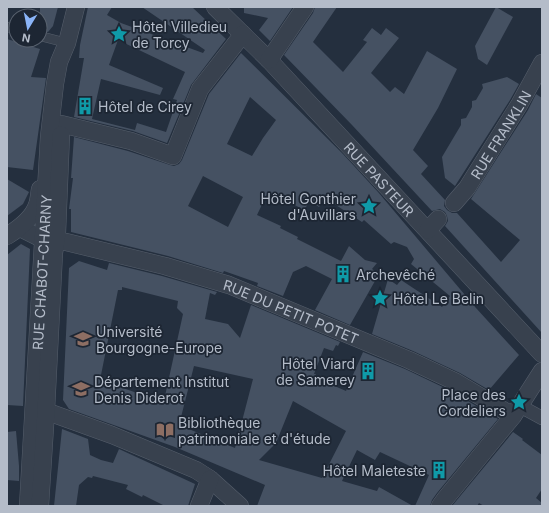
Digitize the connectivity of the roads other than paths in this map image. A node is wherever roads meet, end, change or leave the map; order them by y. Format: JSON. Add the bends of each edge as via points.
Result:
{"nodes":[{"id":1,"x":76,"y":7,"type":"edge"},
{"id":2,"x":214,"y":7,"type":"edge"},
{"id":3,"x":305,"y":7,"type":"edge"},
{"id":4,"x":48,"y":38,"type":"edge"},
{"id":5,"x":239,"y":39,"type":"junction"},
{"id":6,"x":67,"y":43,"type":"junction"},
{"id":7,"x":269,"y":60,"type":"junction"},
{"id":8,"x":542,"y":63,"type":"edge"},
{"id":9,"x":65,"y":124,"type":"junction"},
{"id":10,"x":49,"y":137,"type":"junction"},
{"id":11,"x":454,"y":203,"type":"dead end"},
{"id":12,"x":13,"y":232,"type":"edge"},
{"id":13,"x":50,"y":240,"type":"junction"},
{"id":14,"x":542,"y":354,"type":"edge"},
{"id":15,"x":542,"y":370,"type":"edge"},
{"id":16,"x":40,"y":409,"type":"junction"},
{"id":17,"x":516,"y":411,"type":"junction"},
{"id":18,"x":542,"y":418,"type":"edge"},
{"id":19,"x":210,"y":479,"type":"junction"},
{"id":20,"x":28,"y":506,"type":"edge"},
{"id":21,"x":40,"y":506,"type":"edge"},
{"id":22,"x":200,"y":506,"type":"edge"},
{"id":23,"x":240,"y":506,"type":"edge"},
{"id":24,"x":440,"y":506,"type":"edge"}],
"edges":[{"from":1,"to":6,"type":"street","name":"RUE CHABOT-CHARNY"},
{"from":2,"to":5,"type":"street","name":"RUE PASTEUR"},
{"from":3,"to":7,"type":"street"},
{"from":4,"to":6,"type":"lane"},
{"from":5,"to":7,"type":"street","name":"RUE PASTEUR"},
{"from":5,"to":9,"type":"street","via":[[200,89],[173,156],[131,141]]},
{"from":6,"to":9,"type":"street","name":"RUE CHABOT-CHARNY","via":[[69,67]]},
{"from":6,"to":10,"type":"street","name":"RUE CHABOT-CHARNY","via":[[59,62]]},
{"from":7,"to":14,"type":"street","name":"RUE PASTEUR","via":[[433,224]]},
{"from":8,"to":11,"type":"street","name":"RUE FRANKLIN","via":[[467,188]]},
{"from":9,"to":13,"type":"street","name":"RUE CHABOT-CHARNY"},
{"from":10,"to":12,"type":"street","via":[[37,206]]},
{"from":10,"to":13,"type":"street","name":"RUE CHABOT-CHARNY","via":[[56,160]]},
{"from":12,"to":13,"type":"street","name":"RUE DU PETIT POTET"},
{"from":13,"to":16,"type":"street","name":"RUE CHABOT-CHARNY","via":[[54,253]]},
{"from":13,"to":17,"type":"street","name":"RUE DU PETIT POTET","via":[[165,266],[229,285],[409,360]]},
{"from":15,"to":17,"type":"street"},
{"from":16,"to":19,"type":"street","via":[[112,435],[196,470]]},
{"from":16,"to":20,"type":"street","name":"RUE CHABOT-CHARNY"},
{"from":16,"to":21,"type":"street","name":"RUE CHABOT-CHARNY"},
{"from":17,"to":18,"type":"street"},
{"from":17,"to":24,"type":"street"},
{"from":19,"to":22,"type":"street"},
{"from":19,"to":23,"type":"street"}]}
